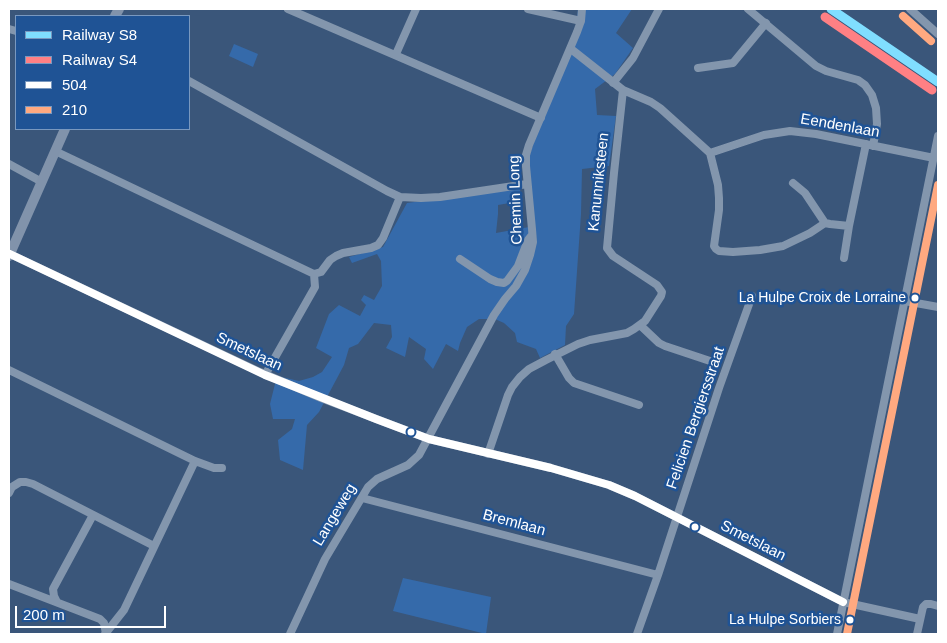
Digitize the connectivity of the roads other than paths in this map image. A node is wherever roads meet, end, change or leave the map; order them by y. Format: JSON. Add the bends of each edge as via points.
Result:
{"nodes":[{"id":1,"x":288,"y":9,"type":"edge"},
{"id":2,"x":416,"y":9,"type":"edge"},
{"id":3,"x":528,"y":9,"type":"edge"},
{"id":4,"x":582,"y":9,"type":"edge"},
{"id":5,"x":660,"y":9,"type":"edge"},
{"id":6,"x":748,"y":9,"type":"edge"},
{"id":7,"x":910,"y":9,"type":"edge"},
{"id":8,"x":581,"y":21,"type":"junction"},
{"id":9,"x":766,"y":23,"type":"junction"},
{"id":10,"x":935,"y":25,"type":"edge"},
{"id":11,"x":938,"y":34,"type":"edge"},
{"id":12,"x":571,"y":49,"type":"junction"},
{"id":13,"x":396,"y":54,"type":"junction"},
{"id":14,"x":698,"y":68,"type":"dead end"},
{"id":15,"x":190,"y":82,"type":"edge"},
{"id":16,"x":613,"y":83,"type":"junction"},
{"id":17,"x":623,"y":90,"type":"junction"},
{"id":18,"x":541,"y":118,"type":"junction"},
{"id":19,"x":65,"y":130,"type":"edge"},
{"id":20,"x":938,"y":136,"type":"edge"},
{"id":21,"x":869,"y":145,"type":"junction"},
{"id":22,"x":55,"y":151,"type":"junction"},
{"id":23,"x":710,"y":154,"type":"junction"},
{"id":24,"x":934,"y":158,"type":"junction"},
{"id":25,"x":9,"y":164,"type":"edge"},
{"id":26,"x":42,"y":182,"type":"junction"},
{"id":27,"x":929,"y":182,"type":"junction"},
{"id":28,"x":793,"y":183,"type":"dead end"},
{"id":29,"x":527,"y":184,"type":"junction"},
{"id":30,"x":938,"y":184,"type":"edge"},
{"id":31,"x":400,"y":197,"type":"junction"},
{"id":32,"x":825,"y":222,"type":"junction"},
{"id":33,"x":848,"y":226,"type":"junction"},
{"id":34,"x":532,"y":235,"type":"junction"},
{"id":35,"x":9,"y":255,"type":"edge"},
{"id":36,"x":844,"y":258,"type":"dead end"},
{"id":37,"x":460,"y":259,"type":"dead end"},
{"id":38,"x":314,"y":274,"type":"junction"},
{"id":39,"x":752,"y":296,"type":"dead end"},
{"id":40,"x":905,"y":301,"type":"junction"},
{"id":41,"x":938,"y":307,"type":"edge"},
{"id":42,"x":640,"y":325,"type":"junction"},
{"id":43,"x":487,"y":329,"type":"joint"},
{"id":44,"x":555,"y":354,"type":"junction"},
{"id":45,"x":716,"y":363,"type":"dead end"},
{"id":46,"x":9,"y":370,"type":"edge"},
{"id":47,"x":265,"y":375,"type":"junction"},
{"id":48,"x":640,"y":404,"type":"dead end"},
{"id":49,"x":429,"y":439,"type":"junction"},
{"id":50,"x":488,"y":454,"type":"junction"},
{"id":51,"x":195,"y":460,"type":"junction"},
{"id":52,"x":222,"y":468,"type":"dead end"},
{"id":53,"x":9,"y":493,"type":"edge"},
{"id":54,"x":362,"y":498,"type":"junction"},
{"id":55,"x":93,"y":515,"type":"junction"},
{"id":56,"x":677,"y":517,"type":"junction"},
{"id":57,"x":154,"y":546,"type":"junction"},
{"id":58,"x":658,"y":575,"type":"junction"},
{"id":59,"x":9,"y":584,"type":"edge"},
{"id":60,"x":53,"y":589,"type":"junction"},
{"id":61,"x":40,"y":596,"type":"junction"},
{"id":62,"x":57,"y":602,"type":"junction"},
{"id":63,"x":843,"y":602,"type":"junction"},
{"id":64,"x":938,"y":606,"type":"edge"},
{"id":65,"x":119,"y":617,"type":"junction"},
{"id":66,"x":100,"y":618,"type":"junction"},
{"id":67,"x":920,"y":619,"type":"junction"},
{"id":68,"x":106,"y":634,"type":"edge"},
{"id":69,"x":290,"y":634,"type":"edge"},
{"id":70,"x":637,"y":634,"type":"edge"},
{"id":71,"x":837,"y":634,"type":"edge"},
{"id":72,"x":917,"y":634,"type":"edge"}],
"edges":[{"from":1,"to":13,"type":"street"},
{"from":2,"to":13,"type":"street"},
{"from":3,"to":8,"type":"street"},
{"from":4,"to":8,"type":"street","name":"Chemin Long"},
{"from":5,"to":16,"type":"street","via":[[633,58]]},
{"from":6,"to":9,"type":"street"},
{"from":7,"to":10,"type":"street"},
{"from":8,"to":12,"type":"street","name":"Chemin Long"},
{"from":9,"to":14,"type":"street","via":[[734,63]]},
{"from":9,"to":21,"type":"street","via":[[816,66],[865,85],[876,108],[877,124]]},
{"from":10,"to":11,"type":"street"},
{"from":12,"to":16,"type":"street"},
{"from":12,"to":18,"type":"street","name":"Chemin Long"},
{"from":13,"to":18,"type":"street"},
{"from":15,"to":31,"type":"street"},
{"from":16,"to":17,"type":"street"},
{"from":17,"to":23,"type":"street","via":[[660,108]]},
{"from":17,"to":42,"type":"street","name":"Kanunniksteen","via":[[607,244],[613,256],[658,285],[662,292]]},
{"from":18,"to":29,"type":"street","name":"Chemin Long","via":[[526,155]]},
{"from":19,"to":22,"type":"main road"},
{"from":20,"to":24,"type":"street"},
{"from":21,"to":23,"type":"street","name":"Eendenlaan","via":[[790,131],[764,135]]},
{"from":21,"to":24,"type":"street","name":"Eendenlaan"},
{"from":21,"to":33,"type":"street"},
{"from":22,"to":26,"type":"main road"},
{"from":22,"to":38,"type":"street"},
{"from":23,"to":32,"type":"street","via":[[719,198],[714,246],[719,251],[774,248],[792,242]]},
{"from":24,"to":27,"type":"street"},
{"from":25,"to":26,"type":"street"},
{"from":26,"to":35,"type":"main road"},
{"from":27,"to":30,"type":"street"},
{"from":27,"to":40,"type":"street"},
{"from":28,"to":32,"type":"street","via":[[805,193]]},
{"from":29,"to":31,"type":"street","via":[[440,197]]},
{"from":29,"to":34,"type":"street","name":"Chemin Long"},
{"from":31,"to":38,"type":"street","via":[[378,245],[336,256],[321,272]]},
{"from":32,"to":33,"type":"street"},
{"from":33,"to":36,"type":"street"},
{"from":34,"to":37,"type":"street","via":[[518,266],[504,283],[490,279]]},
{"from":34,"to":43,"type":"street","name":"Chemin Long","via":[[526,270]]},
{"from":35,"to":47,"type":"street","name":"Smetslaan"},
{"from":38,"to":47,"type":"street","via":[[315,287]]},
{"from":39,"to":56,"type":"street","name":"Felicien Bergiersstraat"},
{"from":40,"to":41,"type":"street"},
{"from":40,"to":63,"type":"street"},
{"from":42,"to":44,"type":"street","name":"Kanunniksteen","via":[[627,333],[590,340]]},
{"from":42,"to":45,"type":"street","via":[[665,346]]},
{"from":43,"to":49,"type":"street","name":"Langeweg"},
{"from":44,"to":48,"type":"street","via":[[574,383]]},
{"from":44,"to":50,"type":"street","name":"Kanunniksteen","via":[[529,370],[512,387]]},
{"from":46,"to":51,"type":"street"},
{"from":47,"to":49,"type":"street","name":"Smetslaan"},
{"from":49,"to":50,"type":"street","name":"Smetslaan"},
{"from":49,"to":54,"type":"street","name":"Langeweg","via":[[415,460],[377,479]]},
{"from":50,"to":56,"type":"street","name":"Smetslaan","via":[[609,485]]},
{"from":51,"to":52,"type":"street"},
{"from":51,"to":57,"type":"street"},
{"from":53,"to":55,"type":"street","via":[[20,482],[34,484]]},
{"from":54,"to":58,"type":"street","name":"Bremlaan"},
{"from":54,"to":69,"type":"street","name":"Langeweg","via":[[325,559]]},
{"from":55,"to":57,"type":"street"},
{"from":55,"to":60,"type":"street"},
{"from":56,"to":58,"type":"street","name":"Felicien Bergiersstraat"},
{"from":56,"to":63,"type":"street","name":"Smetslaan"},
{"from":57,"to":65,"type":"street"},
{"from":58,"to":70,"type":"street","name":"Felicien Bergiersstraat"},
{"from":59,"to":61,"type":"street"},
{"from":60,"to":61,"type":"street"},
{"from":60,"to":62,"type":"street"},
{"from":61,"to":62,"type":"street"},
{"from":62,"to":66,"type":"street"},
{"from":63,"to":67,"type":"street","name":"Smetslaan"},
{"from":63,"to":71,"type":"street"},
{"from":64,"to":67,"type":"street","via":[[926,604]]},
{"from":65,"to":66,"type":"street"},
{"from":65,"to":68,"type":"street"},
{"from":66,"to":68,"type":"street"},
{"from":67,"to":72,"type":"street"}]}
